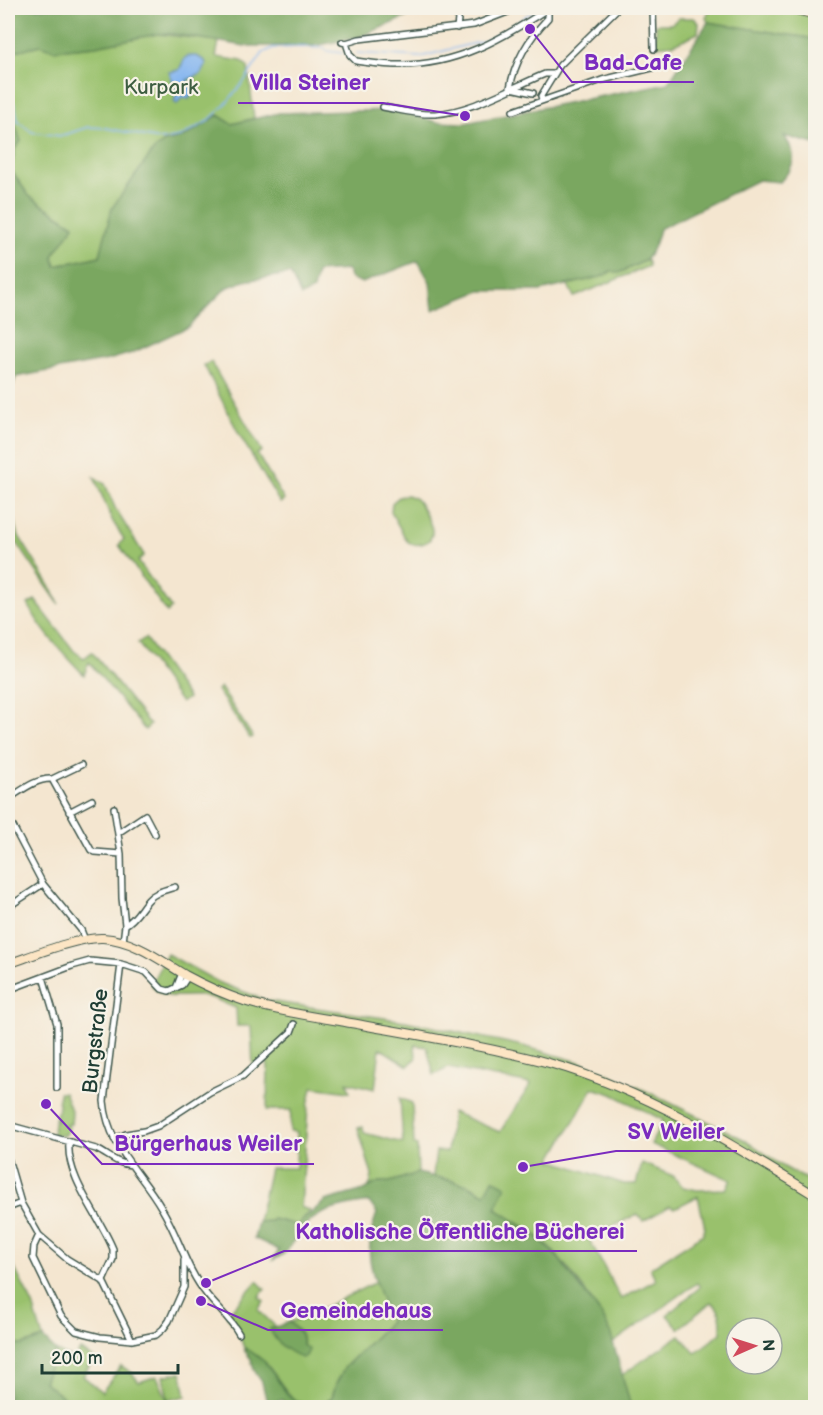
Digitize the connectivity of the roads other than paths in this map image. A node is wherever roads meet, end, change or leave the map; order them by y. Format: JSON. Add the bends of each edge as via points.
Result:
{"nodes":[{"id":1,"x":464,"y":8,"type":"edge"},
{"id":2,"x":518,"y":8,"type":"edge"},
{"id":3,"x":549,"y":8,"type":"edge"},
{"id":4,"x":618,"y":8,"type":"edge"},
{"id":5,"x":653,"y":8,"type":"edge"},
{"id":6,"x":788,"y":8,"type":"edge"},
{"id":7,"x":797,"y":9,"type":"edge"},
{"id":8,"x":816,"y":15,"type":"edge"},
{"id":9,"x":457,"y":28,"type":"junction"},
{"id":10,"x":654,"y":49,"type":"dead end"},
{"id":11,"x":660,"y":66,"type":"dead end"},
{"id":12,"x":554,"y":74,"type":"junction"},
{"id":13,"x":510,"y":88,"type":"junction"},
{"id":14,"x":532,"y":93,"type":"dead end"},
{"id":15,"x":542,"y":100,"type":"junction"},
{"id":16,"x":383,"y":107,"type":"dead end"},
{"id":17,"x":513,"y":111,"type":"dead end"},
{"id":18,"x":81,"y":765,"type":"dead end"},
{"id":19,"x":52,"y":779,"type":"junction"},
{"id":20,"x":8,"y":799,"type":"edge"},
{"id":21,"x":93,"y":800,"type":"dead end"},
{"id":22,"x":114,"y":808,"type":"dead end"},
{"id":23,"x":69,"y":812,"type":"junction"},
{"id":24,"x":8,"y":817,"type":"edge"},
{"id":25,"x":118,"y":833,"type":"junction"},
{"id":26,"x":154,"y":834,"type":"dead end"},
{"id":27,"x":121,"y":854,"type":"junction"},
{"id":28,"x":43,"y":884,"type":"junction"},
{"id":29,"x":175,"y":887,"type":"dead end"},
{"id":30,"x":8,"y":907,"type":"edge"},
{"id":31,"x":125,"y":926,"type":"junction"},
{"id":32,"x":86,"y":940,"type":"junction"},
{"id":33,"x":123,"y":942,"type":"junction"},
{"id":34,"x":8,"y":964,"type":"edge"},
{"id":35,"x":121,"y":964,"type":"junction"},
{"id":36,"x":185,"y":974,"type":"junction"},
{"id":37,"x":43,"y":977,"type":"junction"},
{"id":38,"x":8,"y":990,"type":"edge"},
{"id":39,"x":294,"y":1024,"type":"dead end"},
{"id":40,"x":8,"y":1035,"type":"edge"},
{"id":41,"x":8,"y":1061,"type":"edge"},
{"id":42,"x":57,"y":1088,"type":"dead end"},
{"id":43,"x":8,"y":1125,"type":"edge"},
{"id":44,"x":114,"y":1139,"type":"junction"},
{"id":45,"x":69,"y":1143,"type":"junction"},
{"id":46,"x":8,"y":1158,"type":"edge"},
{"id":47,"x":130,"y":1165,"type":"junction"},
{"id":48,"x":816,"y":1196,"type":"edge"},
{"id":49,"x":21,"y":1203,"type":"junction"},
{"id":50,"x":8,"y":1208,"type":"edge"},
{"id":51,"x":39,"y":1235,"type":"junction"},
{"id":52,"x":184,"y":1258,"type":"junction"},
{"id":53,"x":103,"y":1281,"type":"junction"},
{"id":54,"x":239,"y":1334,"type":"dead end"},
{"id":55,"x":132,"y":1340,"type":"junction"}],
"edges":[{"from":1,"to":9,"type":"street","via":[[459,10]]},
{"from":2,"to":9,"type":"street"},
{"from":3,"to":9,"type":"street","via":[[480,49],[433,62],[400,65],[356,61],[344,42]]},
{"from":3,"to":13,"type":"street","via":[[548,18],[519,56]]},
{"from":4,"to":12,"type":"street"},
{"from":5,"to":10,"type":"street"},
{"from":6,"to":7,"type":"main road"},
{"from":7,"to":8,"type":"main road"},
{"from":11,"to":15,"type":"street"},
{"from":12,"to":13,"type":"street"},
{"from":12,"to":15,"type":"street"},
{"from":13,"to":14,"type":"street"},
{"from":13,"to":16,"type":"street","via":[[478,103],[434,114]]},
{"from":15,"to":17,"type":"street"},
{"from":18,"to":19,"type":"street"},
{"from":19,"to":20,"type":"street","via":[[36,782]]},
{"from":19,"to":23,"type":"street"},
{"from":21,"to":23,"type":"street"},
{"from":22,"to":25,"type":"street"},
{"from":23,"to":27,"type":"street","via":[[91,850]]},
{"from":24,"to":28,"type":"street"},
{"from":25,"to":26,"type":"street","via":[[145,815]]},
{"from":25,"to":27,"type":"street"},
{"from":27,"to":31,"type":"street"},
{"from":28,"to":30,"type":"street"},
{"from":28,"to":32,"type":"street"},
{"from":29,"to":31,"type":"street","via":[[153,896]]},
{"from":31,"to":33,"type":"street"},
{"from":32,"to":33,"type":"main road"},
{"from":32,"to":34,"type":"main road"},
{"from":33,"to":36,"type":"main road"},
{"from":35,"to":36,"type":"street","via":[[146,972],[169,991],[176,988]]},
{"from":35,"to":37,"type":"street","via":[[90,961]]},
{"from":35,"to":44,"type":"street","name":"Burgstraße","via":[[104,1101],[105,1117]]},
{"from":36,"to":48,"type":"main road","via":[[218,992],[266,1008],[482,1048],[575,1072],[709,1132]]},
{"from":37,"to":38,"type":"street"},
{"from":37,"to":42,"type":"street","via":[[57,1024]]},
{"from":39,"to":44,"type":"street","via":[[291,1032],[243,1076],[158,1126]]},
{"from":40,"to":41,"type":"street"},
{"from":43,"to":45,"type":"street"},
{"from":44,"to":47,"type":"street","name":"Burgstraße"},
{"from":45,"to":47,"type":"street","via":[[96,1149],[118,1163]]},
{"from":45,"to":53,"type":"street","via":[[82,1191],[113,1249]]},
{"from":46,"to":49,"type":"street"},
{"from":47,"to":52,"type":"street","name":"Burgstraße","via":[[162,1208]]},
{"from":49,"to":50,"type":"street"},
{"from":49,"to":51,"type":"street"},
{"from":51,"to":53,"type":"street","via":[[67,1259]]},
{"from":51,"to":55,"type":"street","via":[[33,1258],[67,1324],[92,1335]]},
{"from":52,"to":54,"type":"street","name":"Burgstraße","via":[[207,1295]]},
{"from":52,"to":55,"type":"street","via":[[184,1287],[169,1321],[156,1335]]},
{"from":53,"to":55,"type":"street"}]}
